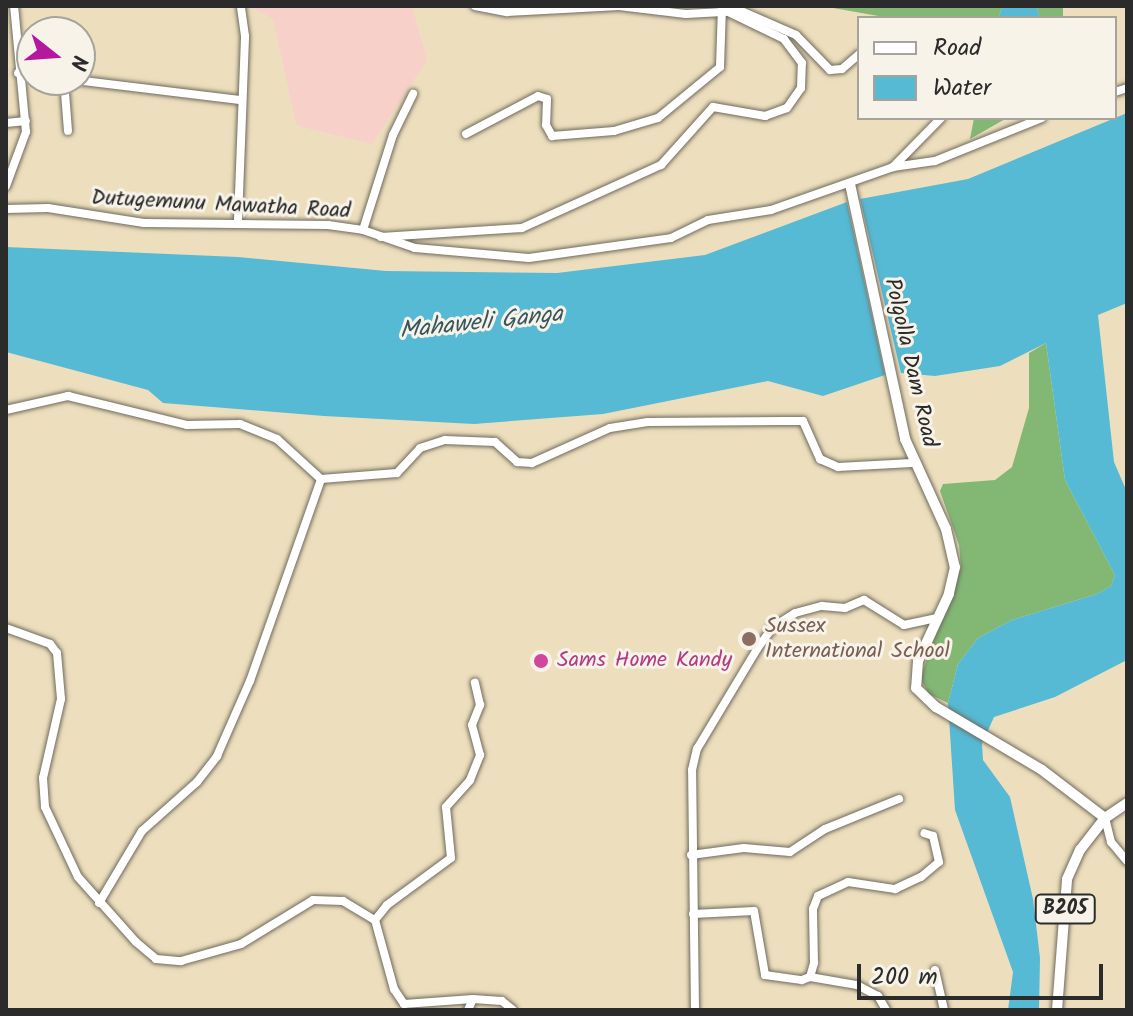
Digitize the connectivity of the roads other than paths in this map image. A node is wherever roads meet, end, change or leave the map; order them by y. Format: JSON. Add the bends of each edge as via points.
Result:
{"nodes":[{"id":1,"x":14,"y":6,"type":"edge"},
{"id":2,"x":241,"y":6,"type":"edge"},
{"id":3,"x":475,"y":6,"type":"edge"},
{"id":4,"x":722,"y":7,"type":"edge"},
{"id":5,"x":16,"y":40,"type":"edge"},
{"id":6,"x":857,"y":56,"type":"edge"},
{"id":7,"x":96,"y":83,"type":"edge"},
{"id":8,"x":413,"y":94,"type":"dead end"},
{"id":9,"x":22,"y":96,"type":"edge"},
{"id":10,"x":65,"y":96,"type":"edge"},
{"id":11,"x":240,"y":100,"type":"junction"},
{"id":12,"x":939,"y":120,"type":"edge"},
{"id":13,"x":1037,"y":120,"type":"edge"},
{"id":14,"x":26,"y":121,"type":"junction"},
{"id":15,"x":6,"y":123,"type":"edge"},
{"id":16,"x":68,"y":131,"type":"dead end"},
{"id":17,"x":466,"y":134,"type":"dead end"},
{"id":18,"x":893,"y":167,"type":"junction"},
{"id":19,"x":850,"y":184,"type":"junction"},
{"id":20,"x":6,"y":186,"type":"edge"},
{"id":21,"x":6,"y":209,"type":"edge"},
{"id":22,"x":238,"y":220,"type":"junction"},
{"id":23,"x":363,"y":230,"type":"junction"},
{"id":24,"x":380,"y":237,"type":"junction"},
{"id":25,"x":6,"y":410,"type":"edge"},
{"id":26,"x":912,"y":463,"type":"junction"},
{"id":27,"x":321,"y":479,"type":"junction"},
{"id":28,"x":937,"y":618,"type":"junction"},
{"id":29,"x":6,"y":628,"type":"edge"},
{"id":30,"x":475,"y":683,"type":"dead end"},
{"id":31,"x":899,"y":799,"type":"dead end"},
{"id":32,"x":1127,"y":803,"type":"edge"},
{"id":33,"x":1105,"y":818,"type":"junction"},
{"id":34,"x":924,"y":833,"type":"dead end"},
{"id":35,"x":691,"y":855,"type":"junction"},
{"id":36,"x":1127,"y":861,"type":"edge"},
{"id":37,"x":99,"y":903,"type":"junction"},
{"id":38,"x":693,"y":914,"type":"junction"},
{"id":39,"x":375,"y":920,"type":"junction"},
{"id":40,"x":935,"y":970,"type":"dead end"},
{"id":41,"x":810,"y":977,"type":"junction"},
{"id":42,"x":473,"y":999,"type":"junction"},
{"id":43,"x":400,"y":1007,"type":"edge"},
{"id":44,"x":468,"y":1010,"type":"edge"},
{"id":45,"x":513,"y":1010,"type":"edge"},
{"id":46,"x":695,"y":1010,"type":"edge"},
{"id":47,"x":886,"y":1010,"type":"edge"},
{"id":48,"x":944,"y":1010,"type":"edge"},
{"id":49,"x":1057,"y":1010,"type":"edge"}],
"edges":[{"from":1,"to":5,"type":"street"},
{"from":2,"to":11,"type":"street","via":[[245,36]]},
{"from":3,"to":4,"type":"street","via":[[507,12],[619,6],[686,14]]},
{"from":4,"to":6,"type":"street","via":[[771,21],[796,35],[830,70],[842,69]]},
{"from":4,"to":17,"type":"street","via":[[724,43],[716,73],[696,82],[683,100],[658,118],[614,131],[552,136],[546,125],[547,99],[538,96]]},
{"from":4,"to":24,"type":"street","via":[[784,39],[802,63],[801,88],[787,108],[765,116],[713,107],[661,165],[522,228]]},
{"from":7,"to":11,"type":"street"},
{"from":8,"to":23,"type":"street","via":[[393,135]]},
{"from":9,"to":14,"type":"street"},
{"from":10,"to":16,"type":"street"},
{"from":11,"to":22,"type":"street"},
{"from":12,"to":18,"type":"street"},
{"from":13,"to":18,"type":"street","via":[[935,161]]},
{"from":14,"to":15,"type":"street"},
{"from":14,"to":20,"type":"street"},
{"from":18,"to":19,"type":"street","name":"Dutugemunu Mawatha Road"},
{"from":19,"to":24,"type":"street","name":"Dutugemunu Mawatha Road","via":[[771,210],[708,220],[671,238],[529,258],[415,248]]},
{"from":19,"to":26,"type":"main road","name":"Polgolla Dam Road"},
{"from":21,"to":22,"type":"street","name":"Dutugemunu Mawatha Road","via":[[48,208],[144,223]]},
{"from":22,"to":23,"type":"street","name":"Dutugemunu Mawatha Road"},
{"from":23,"to":24,"type":"street","name":"Dutugemunu Mawatha Road"},
{"from":25,"to":27,"type":"street","via":[[68,396],[187,425],[240,424],[277,439]]},
{"from":26,"to":27,"type":"street","via":[[838,467],[820,459],[803,421],[648,422],[610,428],[532,463],[517,462],[495,442],[445,440],[420,448],[397,473]]},
{"from":26,"to":28,"type":"main road","name":"Polgolla Dam Road","via":[[953,554],[952,586]]},
{"from":27,"to":37,"type":"street","via":[[250,681],[217,756],[197,782],[142,831]]},
{"from":28,"to":33,"type":"main road","name":"Polgolla Dam Road","via":[[915,675],[916,688],[930,703],[990,737]]},
{"from":28,"to":35,"type":"street","via":[[904,625],[864,600],[845,608],[795,613],[773,627],[697,749],[690,798]]},
{"from":29,"to":37,"type":"street","via":[[50,644],[57,653],[61,699],[43,778],[45,807],[78,877]]},
{"from":30,"to":39,"type":"street","via":[[480,705],[472,725],[480,755],[470,780],[446,807],[451,858]]},
{"from":31,"to":35,"type":"street","via":[[825,829],[790,852],[744,848]]},
{"from":32,"to":33,"type":"main road","number":"B205"},
{"from":33,"to":36,"type":"street","via":[[1111,842]]},
{"from":33,"to":49,"type":"main road","number":"B205","via":[[1080,850],[1067,879]]},
{"from":34,"to":41,"type":"street","via":[[933,836],[939,862],[921,877],[895,889],[848,882],[818,896]]},
{"from":35,"to":38,"type":"street"},
{"from":37,"to":39,"type":"street","via":[[136,942],[168,964],[241,944],[313,900],[343,901]]},
{"from":38,"to":41,"type":"street","via":[[750,908],[759,920],[765,975]]},
{"from":38,"to":46,"type":"street"},
{"from":39,"to":43,"type":"street"},
{"from":40,"to":48,"type":"street"},
{"from":41,"to":47,"type":"street","via":[[857,985],[878,996]]},
{"from":42,"to":43,"type":"street"},
{"from":42,"to":44,"type":"street"},
{"from":42,"to":45,"type":"street","via":[[502,1001]]}]}
